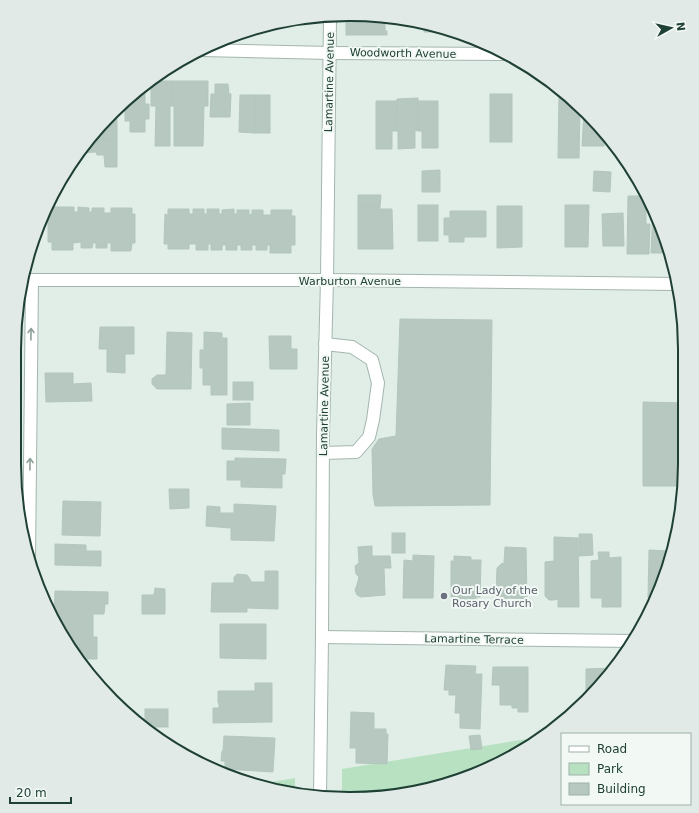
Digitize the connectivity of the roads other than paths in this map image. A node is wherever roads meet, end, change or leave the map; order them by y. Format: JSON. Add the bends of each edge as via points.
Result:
{"nodes":[{"id":1,"x":330,"y":22,"type":"edge"},
{"id":2,"x":214,"y":50,"type":"edge"},
{"id":3,"x":330,"y":53,"type":"junction"},
{"id":4,"x":493,"y":54,"type":"edge"},
{"id":5,"x":28,"y":280,"type":"edge"},
{"id":6,"x":327,"y":280,"type":"junction"},
{"id":7,"x":672,"y":284,"type":"edge"},
{"id":8,"x":325,"y":344,"type":"junction"},
{"id":9,"x":323,"y":453,"type":"junction"},
{"id":10,"x":25,"y":512,"type":"edge"},
{"id":11,"x":322,"y":637,"type":"junction"},
{"id":12,"x":626,"y":641,"type":"edge"},
{"id":13,"x":320,"y":790,"type":"edge"}],
"edges":[{"from":1,"to":3,"type":"street","name":"Lamartine Avenue"},
{"from":2,"to":3,"type":"street","name":"Woodworth Avenue"},
{"from":3,"to":4,"type":"street","name":"Woodworth Avenue"},
{"from":3,"to":6,"type":"street","name":"Lamartine Avenue"},
{"from":5,"to":6,"type":"street","name":"Warburton Avenue"},
{"from":10,"to":5,"type":"street","one_way":true},
{"from":6,"to":7,"type":"street","name":"Warburton Avenue"},
{"from":6,"to":8,"type":"street","name":"Lamartine Avenue"},
{"from":8,"to":9,"type":"street","name":"Lamartine Avenue"},
{"from":8,"to":9,"type":"street","via":[[352,347],[372,360],[378,383],[369,437],[356,452]]},
{"from":9,"to":11,"type":"street","name":"Lamartine Avenue"},
{"from":11,"to":12,"type":"street","name":"Lamartine Terrace"},
{"from":11,"to":13,"type":"street","name":"Lamartine Avenue"}]}
